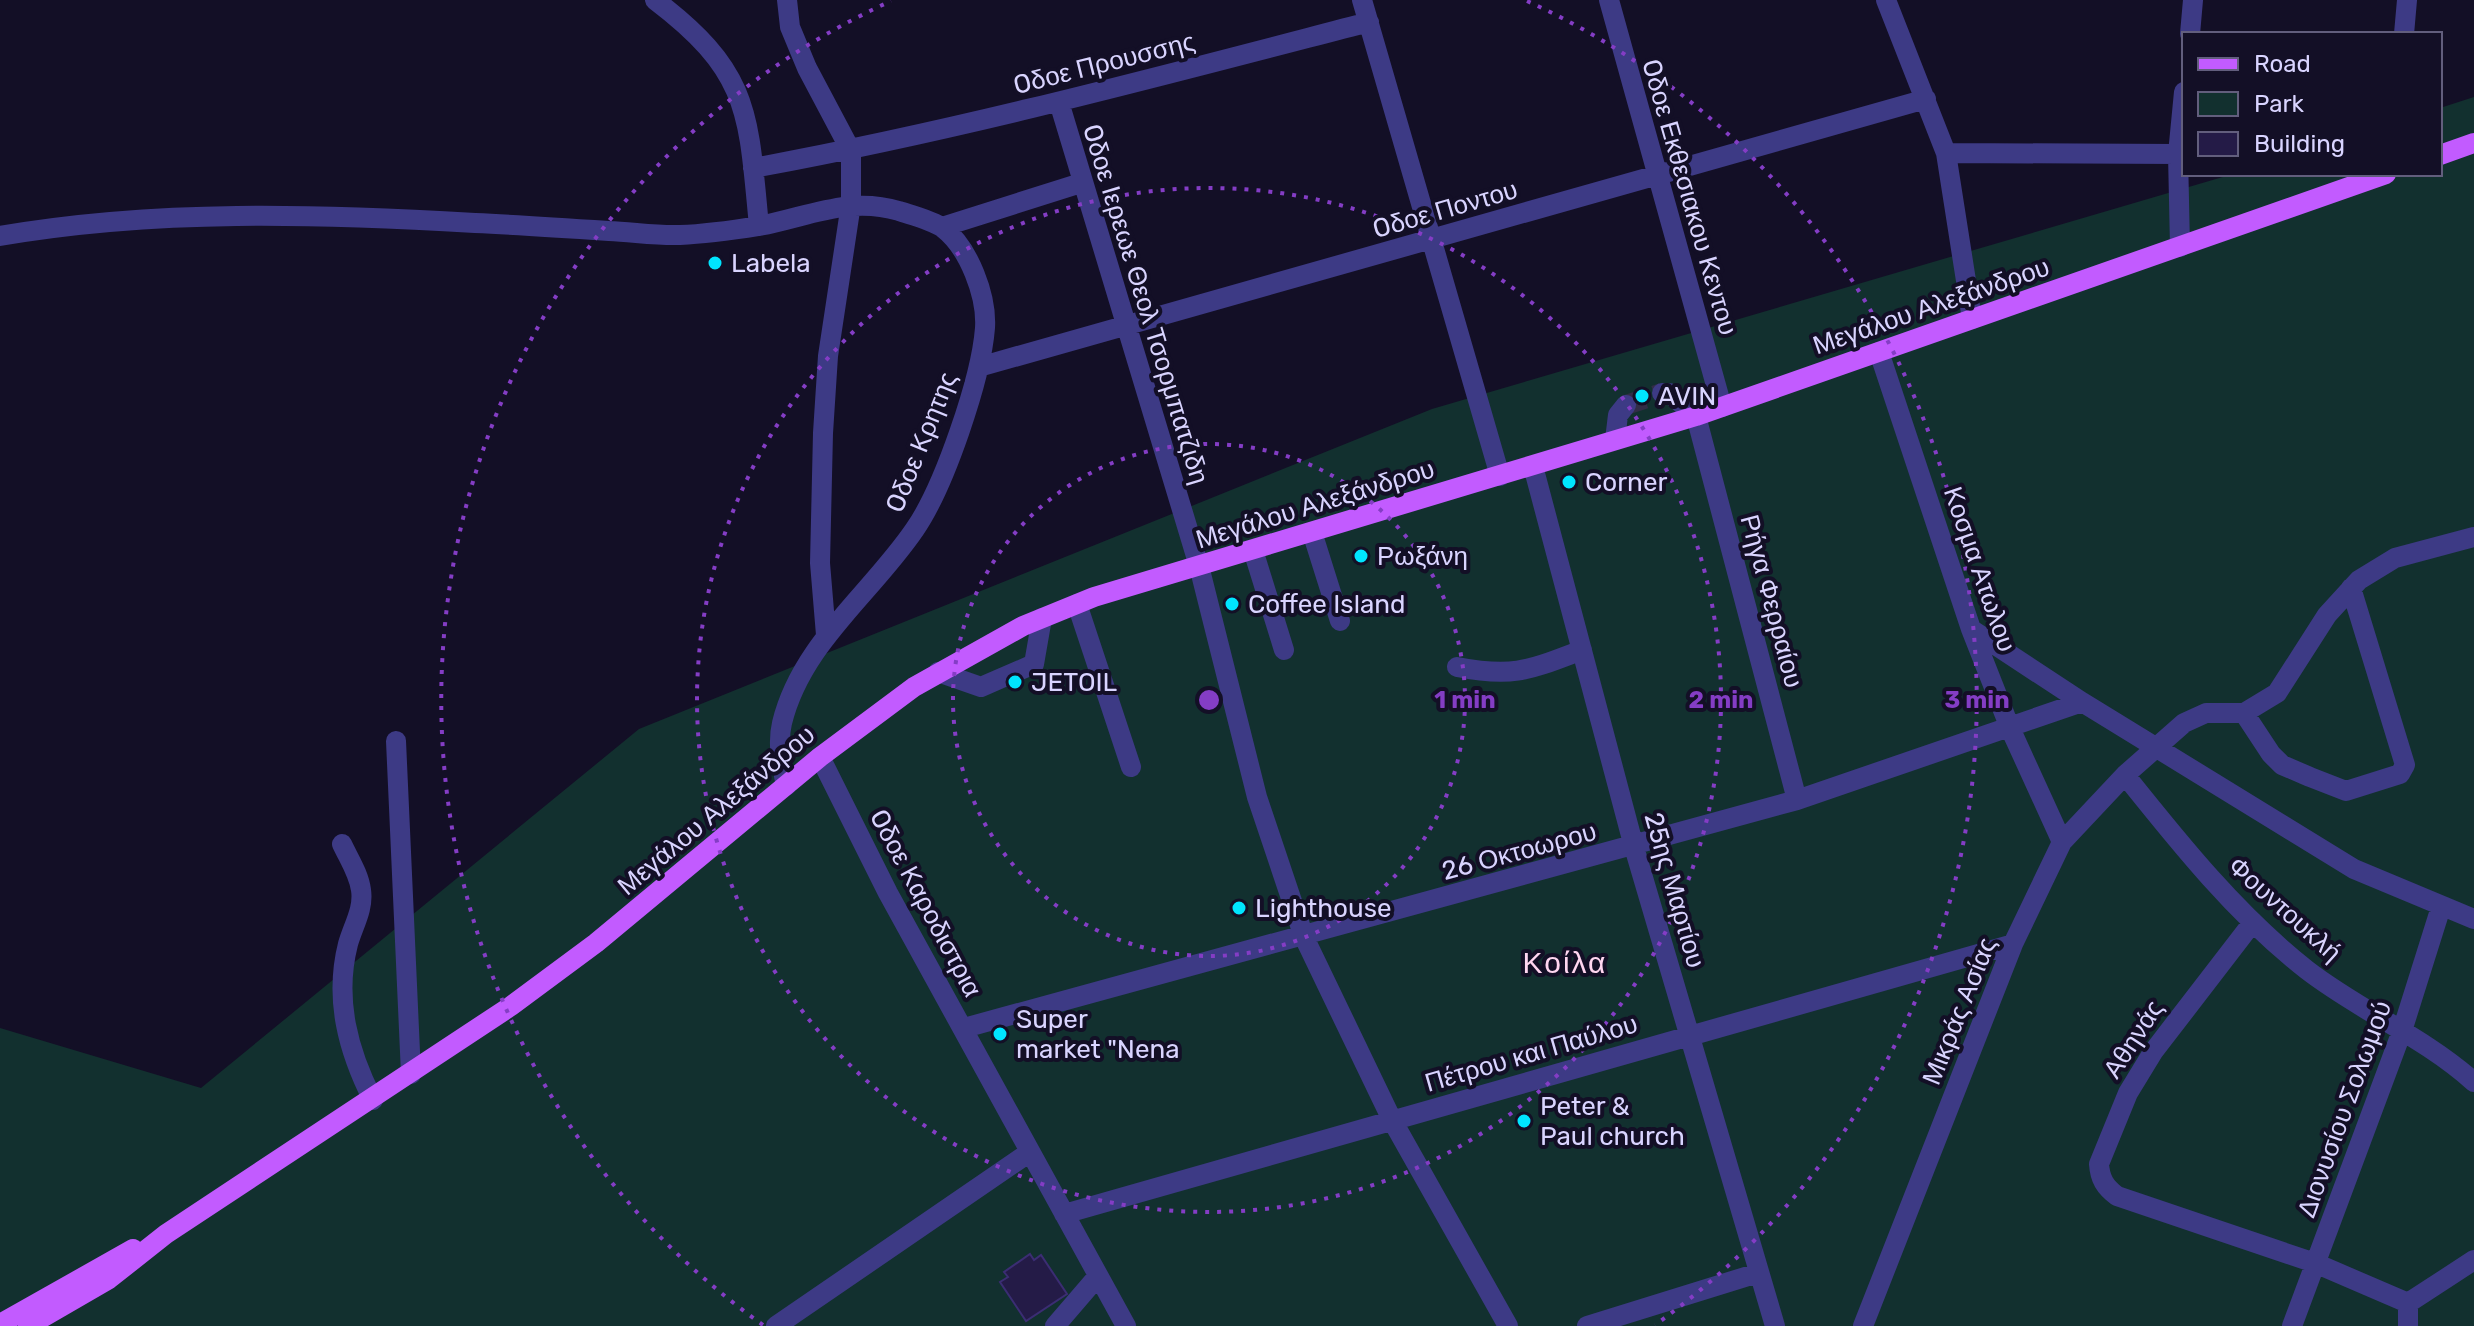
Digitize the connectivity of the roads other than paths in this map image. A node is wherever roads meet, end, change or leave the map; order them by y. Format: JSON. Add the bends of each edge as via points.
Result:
{"nodes":[{"id":1,"x":655,"y":0,"type":"edge"},
{"id":2,"x":787,"y":0,"type":"edge"},
{"id":3,"x":1362,"y":0,"type":"edge"},
{"id":4,"x":1609,"y":0,"type":"edge"},
{"id":5,"x":1886,"y":0,"type":"edge"},
{"id":6,"x":2193,"y":0,"type":"edge"},
{"id":7,"x":2407,"y":0,"type":"edge"},
{"id":8,"x":1369,"y":22,"type":"junction"},
{"id":9,"x":2190,"y":32,"type":"edge"},
{"id":10,"x":2404,"y":32,"type":"edge"},
{"id":11,"x":1926,"y":99,"type":"junction"},
{"id":12,"x":1059,"y":102,"type":"junction"},
{"id":13,"x":2182,"y":113,"type":"edge"},
{"id":14,"x":2474,"y":143,"type":"edge"},
{"id":15,"x":851,"y":151,"type":"junction"},
{"id":16,"x":1946,"y":153,"type":"junction"},
{"id":17,"x":2178,"y":154,"type":"junction"},
{"id":18,"x":2442,"y":154,"type":"edge"},
{"id":19,"x":753,"y":168,"type":"junction"},
{"id":20,"x":1657,"y":175,"type":"junction"},
{"id":21,"x":2380,"y":176,"type":"edge"},
{"id":22,"x":1081,"y":183,"type":"junction"},
{"id":23,"x":851,"y":204,"type":"junction"},
{"id":24,"x":759,"y":226,"type":"junction"},
{"id":25,"x":942,"y":227,"type":"junction"},
{"id":26,"x":0,"y":236,"type":"edge"},
{"id":27,"x":1432,"y":240,"type":"junction"},
{"id":28,"x":2180,"y":247,"type":"junction"},
{"id":29,"x":1972,"y":319,"type":"junction"},
{"id":30,"x":1124,"y":327,"type":"junction"},
{"id":31,"x":1879,"y":352,"type":"junction"},
{"id":32,"x":979,"y":367,"type":"junction"},
{"id":33,"x":1662,"y":393,"type":"dead end"},
{"id":34,"x":1626,"y":405,"type":"dead end"},
{"id":35,"x":1722,"y":407,"type":"junction"},
{"id":36,"x":1696,"y":416,"type":"junction"},
{"id":37,"x":1615,"y":440,"type":"junction"},
{"id":38,"x":1533,"y":466,"type":"junction"},
{"id":39,"x":1500,"y":476,"type":"junction"},
{"id":40,"x":1312,"y":532,"type":"junction"},
{"id":41,"x":2474,"y":537,"type":"edge"},
{"id":42,"x":1253,"y":550,"type":"junction"},
{"id":43,"x":1199,"y":566,"type":"junction"},
{"id":44,"x":2351,"y":588,"type":"junction"},
{"id":45,"x":1077,"y":604,"type":"junction"},
{"id":46,"x":1042,"y":618,"type":"junction"},
{"id":47,"x":1340,"y":621,"type":"dead end"},
{"id":48,"x":1971,"y":629,"type":"junction"},
{"id":49,"x":826,"y":635,"type":"junction"},
{"id":50,"x":1284,"y":650,"type":"dead end"},
{"id":51,"x":1582,"y":650,"type":"junction"},
{"id":52,"x":1457,"y":667,"type":"dead end"},
{"id":53,"x":938,"y":672,"type":"junction"},
{"id":54,"x":2082,"y":702,"type":"junction"},
{"id":55,"x":2244,"y":713,"type":"junction"},
{"id":56,"x":2010,"y":728,"type":"junction"},
{"id":57,"x":396,"y":741,"type":"dead end"},
{"id":58,"x":2155,"y":746,"type":"junction"},
{"id":59,"x":820,"y":757,"type":"junction"},
{"id":60,"x":1131,"y":767,"type":"dead end"},
{"id":61,"x":2125,"y":775,"type":"junction"},
{"id":62,"x":786,"y":786,"type":"junction"},
{"id":63,"x":1797,"y":800,"type":"junction"},
{"id":64,"x":2062,"y":842,"type":"junction"},
{"id":65,"x":342,"y":844,"type":"dead end"},
{"id":66,"x":1634,"y":847,"type":"junction"},
{"id":67,"x":2441,"y":907,"type":"junction"},
{"id":68,"x":2474,"y":919,"type":"edge"},
{"id":69,"x":2253,"y":922,"type":"junction"},
{"id":70,"x":1304,"y":937,"type":"junction"},
{"id":71,"x":2013,"y":944,"type":"junction"},
{"id":72,"x":964,"y":1028,"type":"junction"},
{"id":73,"x":2402,"y":1031,"type":"junction"},
{"id":74,"x":1691,"y":1035,"type":"junction"},
{"id":75,"x":411,"y":1074,"type":"junction"},
{"id":76,"x":2474,"y":1082,"type":"edge"},
{"id":77,"x":373,"y":1100,"type":"junction"},
{"id":78,"x":1392,"y":1120,"type":"junction"},
{"id":79,"x":1030,"y":1152,"type":"junction"},
{"id":80,"x":1064,"y":1214,"type":"junction"},
{"id":81,"x":166,"y":1234,"type":"junction"},
{"id":82,"x":2474,"y":1260,"type":"edge"},
{"id":83,"x":2315,"y":1263,"type":"junction"},
{"id":84,"x":1758,"y":1273,"type":"junction"},
{"id":85,"x":1098,"y":1276,"type":"junction"},
{"id":86,"x":2408,"y":1303,"type":"junction"},
{"id":87,"x":0,"y":1324,"type":"edge"},
{"id":88,"x":28,"y":1326,"type":"edge"},
{"id":89,"x":776,"y":1326,"type":"edge"},
{"id":90,"x":1055,"y":1326,"type":"edge"},
{"id":91,"x":1126,"y":1326,"type":"edge"},
{"id":92,"x":1508,"y":1326,"type":"edge"},
{"id":93,"x":1587,"y":1326,"type":"edge"},
{"id":94,"x":1775,"y":1326,"type":"edge"},
{"id":95,"x":1863,"y":1326,"type":"edge"},
{"id":96,"x":2292,"y":1326,"type":"edge"},
{"id":97,"x":2408,"y":1326,"type":"edge"}],
"edges":[{"from":1,"to":19,"type":"street","via":[[687,24],[731,77],[746,115]]},
{"from":2,"to":15,"type":"street","via":[[790,27],[807,68]]},
{"from":3,"to":8,"type":"street"},
{"from":4,"to":20,"type":"street","name":"Oδοε Εκθεσιακου Κεντου"},
{"from":5,"to":11,"type":"street"},
{"from":6,"to":9,"type":"street"},
{"from":7,"to":10,"type":"street"},
{"from":8,"to":12,"type":"street","name":"Oδοε Προυσσης"},
{"from":8,"to":27,"type":"street"},
{"from":11,"to":16,"type":"street"},
{"from":11,"to":20,"type":"street","name":"Oδοε Ποντου"},
{"from":12,"to":15,"type":"street","name":"Oδοε Προυσσης"},
{"from":12,"to":22,"type":"street","name":"Oδοε Ιερεωε Θεολ Τσορμπατζιδη"},
{"from":13,"to":17,"type":"street"},
{"from":14,"to":18,"type":"main road"},
{"from":15,"to":19,"type":"street","name":"Oδοε Προυσσης"},
{"from":15,"to":23,"type":"street"},
{"from":16,"to":17,"type":"street"},
{"from":16,"to":29,"type":"street"},
{"from":17,"to":28,"type":"street"},
{"from":19,"to":24,"type":"street"},
{"from":20,"to":27,"type":"street","name":"Oδοε Ποντου"},
{"from":20,"to":35,"type":"street","name":"Oδοε Εκθεσιακου Κεντου"},
{"from":21,"to":28,"type":"main road","name":"Μεγάλου Αλεξάνδρου"},
{"from":22,"to":25,"type":"street"},
{"from":22,"to":30,"type":"street","name":"Oδοε Ιερεωε Θεολ Τσορμπατζιδη"},
{"from":23,"to":24,"type":"street"},
{"from":23,"to":25,"type":"street","via":[[897,210]]},
{"from":23,"to":49,"type":"street","via":[[828,356],[823,433],[820,563]]},
{"from":24,"to":26,"type":"street","via":[[679,235],[394,218],[196,216]]},
{"from":25,"to":32,"type":"street","name":"Oδοε Κρητης","via":[[962,251],[982,298],[985,324]]},
{"from":27,"to":30,"type":"street","name":"Oδοε Ποντου"},
{"from":27,"to":39,"type":"street"},
{"from":28,"to":29,"type":"main road","name":"Μεγάλου Αλεξάνδρου"},
{"from":29,"to":31,"type":"main road","name":"Μεγάλου Αλεξάνδρου"},
{"from":30,"to":32,"type":"street","name":"Oδοε Ποντου"},
{"from":30,"to":43,"type":"street","name":"Oδοε Ιερεωε Θεολ Τσορμπατζιδη"},
{"from":31,"to":35,"type":"main road","name":"Μεγάλου Αλεξάνδρου"},
{"from":31,"to":48,"type":"street","name":"Κοσμα Ατωλου"},
{"from":32,"to":49,"type":"street","name":"Oδοε Κρητης","via":[[942,475],[918,525]]},
{"from":33,"to":36,"type":"street"},
{"from":34,"to":37,"type":"street","via":[[1618,415]]},
{"from":35,"to":36,"type":"main road","name":"Μεγάλου Αλεξάνδρου"},
{"from":36,"to":37,"type":"main road","name":"Μεγάλου Αλεξάνδρου"},
{"from":36,"to":63,"type":"street","name":"Ρήγα Φερραίου"},
{"from":37,"to":38,"type":"main road","name":"Μεγάλου Αλεξάνδρου"},
{"from":38,"to":39,"type":"main road","name":"Μεγάλου Αλεξάνδρου"},
{"from":38,"to":51,"type":"street","name":"25ης Μαρτίου"},
{"from":39,"to":40,"type":"main road","name":"Μεγάλου Αλεξάνδρου"},
{"from":40,"to":42,"type":"main road","name":"Μεγάλου Αλεξάνδρου"},
{"from":40,"to":47,"type":"street"},
{"from":41,"to":44,"type":"street","via":[[2395,558]]},
{"from":42,"to":43,"type":"main road","name":"Μεγάλου Αλεξάνδρου"},
{"from":42,"to":50,"type":"street"},
{"from":43,"to":45,"type":"main road","name":"Μεγάλου Αλεξάνδρου"},
{"from":43,"to":70,"type":"street","name":"Oδοε Ιερεωε Θεολ Τσορμπατζιδη","via":[[1257,797]]},
{"from":44,"to":55,"type":"street","via":[[2327,615],[2288,681]]},
{"from":44,"to":55,"type":"street","via":[[2405,765],[2400,774],[2346,791],[2282,765]]},
{"from":45,"to":46,"type":"main road","name":"Μεγάλου Αλεξάνδρου"},
{"from":45,"to":60,"type":"street"},
{"from":46,"to":53,"type":"main road","name":"Μεγάλου Αλεξάνδρου"},
{"from":46,"to":53,"type":"street","via":[[1034,664],[981,687]]},
{"from":48,"to":54,"type":"street"},
{"from":48,"to":56,"type":"street","name":"Κοσμα Ατωλου"},
{"from":49,"to":62,"type":"street","name":"Oδοε Κρητης","via":[[795,686],[781,726]]},
{"from":51,"to":52,"type":"street","via":[[1517,673]]},
{"from":51,"to":66,"type":"street","name":"25ης Μαρτίου"},
{"from":53,"to":59,"type":"main road","name":"Μεγάλου Αλεξάνδρου"},
{"from":54,"to":56,"type":"street","name":"26 Οκτοωρου"},
{"from":54,"to":58,"type":"street"},
{"from":55,"to":58,"type":"street","name":"Μικράς Ασίας","via":[[2194,717]]},
{"from":56,"to":63,"type":"street","name":"26 Οκτοωρου"},
{"from":56,"to":64,"type":"street","name":"Κοσμα Ατωλου"},
{"from":57,"to":75,"type":"street"},
{"from":58,"to":61,"type":"street","name":"Μικράς Ασίας"},
{"from":58,"to":67,"type":"street","via":[[2354,869]]},
{"from":59,"to":62,"type":"main road","name":"Μεγάλου Αλεξάνδρου"},
{"from":59,"to":72,"type":"street","name":"Oδοε Καροδιστρια"},
{"from":61,"to":64,"type":"street","name":"Μικράς Ασίας"},
{"from":61,"to":69,"type":"street","name":"Φουντουκλή"},
{"from":62,"to":75,"type":"main road","name":"Μεγάλου Αλεξάνδρου","via":[[596,943]]},
{"from":63,"to":66,"type":"street","name":"26 Οκτοωρου"},
{"from":64,"to":71,"type":"street","name":"Μικράς Ασίας"},
{"from":65,"to":77,"type":"street","via":[[362,901],[348,945],[346,1029],[355,1066]]},
{"from":66,"to":70,"type":"street","name":"26 Οκτοωρου"},
{"from":66,"to":74,"type":"street","name":"25ης Μαρτίου"},
{"from":67,"to":68,"type":"street"},
{"from":67,"to":73,"type":"street","name":"Διονυσίου Σολωμού"},
{"from":69,"to":73,"type":"street","name":"Φουντουκλή","via":[[2308,971]]},
{"from":69,"to":83,"type":"street","name":"Αθηνάς","via":[[2187,1003],[2128,1093],[2099,1164],[2106,1187],[2117,1196]]},
{"from":70,"to":72,"type":"street","name":"26 Οκτοωρου"},
{"from":70,"to":78,"type":"street","name":"Oδοε Ιερεωε Θεολ Τσορμπατζιδη"},
{"from":71,"to":74,"type":"street","name":"Πέτρου και Παύλου"},
{"from":71,"to":95,"type":"street","name":"Μικράς Ασίας"},
{"from":72,"to":79,"type":"street","name":"Oδοε Καροδιστρια"},
{"from":73,"to":76,"type":"street","name":"Φουντουκλή"},
{"from":73,"to":83,"type":"street","name":"Διονυσίου Σολωμού"},
{"from":74,"to":78,"type":"street","name":"Πέτρου και Παύλου"},
{"from":74,"to":84,"type":"street","name":"25ης Μαρτίου"},
{"from":75,"to":77,"type":"main road","name":"Μεγάλου Αλεξάνδρου"},
{"from":77,"to":81,"type":"main road","name":"Μεγάλου Αλεξάνδρου"},
{"from":78,"to":80,"type":"street","name":"Πέτρου και Παύλου"},
{"from":78,"to":92,"type":"street","name":"Oδοε Ιερεωε Θεολ Τσορμπατζιδη"},
{"from":79,"to":80,"type":"street","name":"Oδοε Καροδιστρια"},
{"from":79,"to":89,"type":"street"},
{"from":80,"to":85,"type":"street","name":"Oδοε Καροδιστρια"},
{"from":81,"to":87,"type":"main road","via":[[100,1265]]},
{"from":81,"to":88,"type":"main road","via":[[109,1279]]},
{"from":82,"to":86,"type":"street"},
{"from":83,"to":86,"type":"street"},
{"from":83,"to":96,"type":"street","name":"Διονυσίου Σολωμού"},
{"from":84,"to":93,"type":"street"},
{"from":84,"to":94,"type":"street","name":"25ης Μαρτίου"},
{"from":85,"to":90,"type":"street"},
{"from":85,"to":91,"type":"street","name":"Oδοε Καροδιστρια"},
{"from":86,"to":97,"type":"street"}]}
